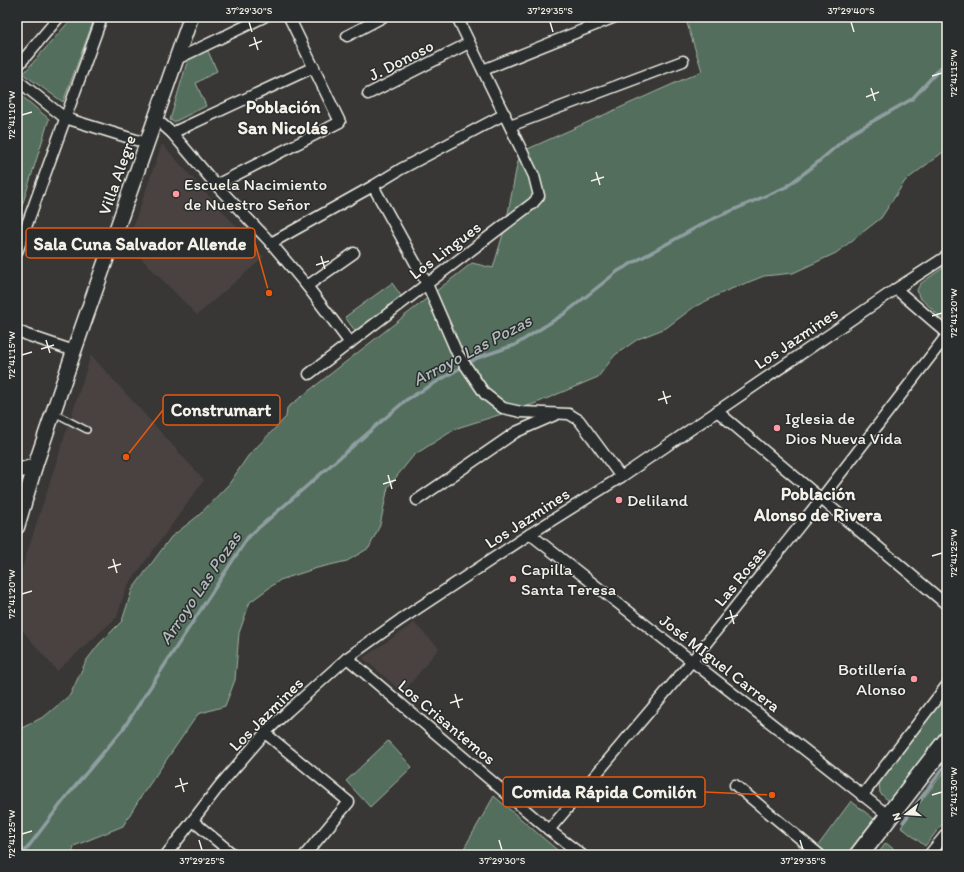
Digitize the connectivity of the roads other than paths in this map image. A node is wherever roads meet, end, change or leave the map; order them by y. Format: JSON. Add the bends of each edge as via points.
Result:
{"nodes":[{"id":1,"x":59,"y":17,"type":"edge"},
{"id":2,"x":102,"y":17,"type":"edge"},
{"id":3,"x":192,"y":17,"type":"edge"},
{"id":4,"x":264,"y":17,"type":"edge"},
{"id":5,"x":289,"y":17,"type":"edge"},
{"id":6,"x":383,"y":17,"type":"edge"},
{"id":7,"x":457,"y":17,"type":"edge"},
{"id":8,"x":615,"y":17,"type":"edge"},
{"id":9,"x":346,"y":36,"type":"dead end"},
{"id":10,"x":470,"y":43,"type":"junction"},
{"id":11,"x":177,"y":60,"type":"junction"},
{"id":12,"x":683,"y":61,"type":"dead end"},
{"id":13,"x":17,"y":67,"type":"edge"},
{"id":14,"x":314,"y":67,"type":"junction"},
{"id":15,"x":483,"y":70,"type":"junction"},
{"id":16,"x":17,"y":80,"type":"edge"},
{"id":17,"x":368,"y":94,"type":"dead end"},
{"id":18,"x":505,"y":114,"type":"junction"},
{"id":19,"x":65,"y":118,"type":"junction"},
{"id":20,"x":156,"y":119,"type":"junction"},
{"id":21,"x":510,"y":126,"type":"junction"},
{"id":22,"x":172,"y":133,"type":"junction"},
{"id":23,"x":146,"y":143,"type":"junction"},
{"id":24,"x":216,"y":185,"type":"junction"},
{"id":25,"x":373,"y":186,"type":"junction"},
{"id":26,"x":271,"y":243,"type":"junction"},
{"id":27,"x":17,"y":252,"type":"edge"},
{"id":28,"x":354,"y":252,"type":"dead end"},
{"id":29,"x":947,"y":256,"type":"edge"},
{"id":30,"x":427,"y":284,"type":"junction"},
{"id":31,"x":307,"y":286,"type":"junction"},
{"id":32,"x":896,"y":289,"type":"junction"},
{"id":33,"x":17,"y":330,"type":"edge"},
{"id":34,"x":947,"y":334,"type":"edge"},
{"id":35,"x":350,"y":343,"type":"junction"},
{"id":36,"x":74,"y":351,"type":"junction"},
{"id":37,"x":309,"y":374,"type":"dead end"},
{"id":38,"x":717,"y":411,"type":"junction"},
{"id":39,"x":53,"y":413,"type":"junction"},
{"id":40,"x":557,"y":414,"type":"junction"},
{"id":41,"x":87,"y":430,"type":"dead end"},
{"id":42,"x":35,"y":466,"type":"junction"},
{"id":43,"x":17,"y":471,"type":"edge"},
{"id":44,"x":621,"y":477,"type":"junction"},
{"id":45,"x":821,"y":499,"type":"junction"},
{"id":46,"x":417,"y":500,"type":"dead end"},
{"id":47,"x":17,"y":528,"type":"edge"},
{"id":48,"x":530,"y":534,"type":"junction"},
{"id":49,"x":947,"y":605,"type":"edge"},
{"id":50,"x":347,"y":658,"type":"junction"},
{"id":51,"x":692,"y":661,"type":"junction"},
{"id":52,"x":947,"y":685,"type":"edge"},
{"id":53,"x":266,"y":733,"type":"junction"},
{"id":54,"x":947,"y":741,"type":"edge"},
{"id":55,"x":735,"y":785,"type":"dead end"},
{"id":56,"x":862,"y":796,"type":"junction"},
{"id":57,"x":889,"y":816,"type":"junction"},
{"id":58,"x":193,"y":821,"type":"junction"},
{"id":59,"x":549,"y":830,"type":"junction"},
{"id":60,"x":947,"y":833,"type":"edge"},
{"id":61,"x":166,"y":855,"type":"edge"},
{"id":62,"x":234,"y":855,"type":"edge"},
{"id":63,"x":305,"y":855,"type":"edge"},
{"id":64,"x":582,"y":855,"type":"edge"},
{"id":65,"x":820,"y":855,"type":"edge"},
{"id":66,"x":858,"y":855,"type":"edge"},
{"id":67,"x":929,"y":855,"type":"edge"}],
"edges":[{"from":1,"to":13,"type":"street"},
{"from":2,"to":19,"type":"street"},
{"from":3,"to":11,"type":"main road","name":"Villa Alegre"},
{"from":4,"to":11,"type":"street"},
{"from":5,"to":14,"type":"street"},
{"from":6,"to":9,"type":"street"},
{"from":7,"to":10,"type":"street"},
{"from":8,"to":15,"type":"street"},
{"from":10,"to":15,"type":"street"},
{"from":10,"to":17,"type":"street","name":"J. Donoso"},
{"from":11,"to":20,"type":"main road","name":"Villa Alegre"},
{"from":12,"to":21,"type":"street"},
{"from":14,"to":22,"type":"street"},
{"from":14,"to":24,"type":"street","via":[[340,122]]},
{"from":15,"to":18,"type":"street"},
{"from":16,"to":19,"type":"street"},
{"from":18,"to":21,"type":"street"},
{"from":18,"to":25,"type":"street"},
{"from":19,"to":23,"type":"street"},
{"from":19,"to":27,"type":"street"},
{"from":20,"to":22,"type":"street"},
{"from":20,"to":23,"type":"main road","name":"Villa Alegre"},
{"from":21,"to":30,"type":"street","name":"Los Lingues","via":[[534,176],[539,196]]},
{"from":22,"to":24,"type":"street"},
{"from":23,"to":36,"type":"main road","name":"Villa Alegre"},
{"from":24,"to":26,"type":"street"},
{"from":25,"to":26,"type":"street"},
{"from":25,"to":30,"type":"street"},
{"from":26,"to":31,"type":"street"},
{"from":28,"to":31,"type":"street"},
{"from":29,"to":32,"type":"street","name":"Los Jazmines"},
{"from":30,"to":35,"type":"street","name":"Los Lingues"},
{"from":30,"to":40,"type":"street","via":[[457,353],[485,394],[503,408]]},
{"from":31,"to":35,"type":"street"},
{"from":32,"to":34,"type":"street"},
{"from":32,"to":38,"type":"street","name":"Los Jazmines"},
{"from":33,"to":36,"type":"street"},
{"from":34,"to":45,"type":"street","name":"Las Rosas"},
{"from":35,"to":37,"type":"street","name":"Los Lingues"},
{"from":36,"to":39,"type":"main road","name":"Villa Alegre"},
{"from":38,"to":44,"type":"street","name":"Los Jazmines"},
{"from":38,"to":45,"type":"street"},
{"from":39,"to":41,"type":"lane"},
{"from":39,"to":42,"type":"main road","name":"Villa Alegre"},
{"from":40,"to":44,"type":"street","via":[[569,414],[579,420]]},
{"from":40,"to":46,"type":"street","via":[[516,432]]},
{"from":42,"to":43,"type":"main road"},
{"from":42,"to":47,"type":"main road","name":"Villa Alegre"},
{"from":44,"to":48,"type":"street","name":"Los Jazmines"},
{"from":45,"to":49,"type":"street"},
{"from":45,"to":51,"type":"street","name":"Las Rosas"},
{"from":48,"to":50,"type":"street","name":"Los Jazmines"},
{"from":48,"to":51,"type":"street","name":"José MIguel Carrera"},
{"from":50,"to":53,"type":"street","name":"Los Jazmines"},
{"from":50,"to":59,"type":"street","name":"Los Crisantemos"},
{"from":51,"to":56,"type":"street","name":"José MIguel Carrera"},
{"from":51,"to":59,"type":"street","name":"Las Rosas"},
{"from":52,"to":56,"type":"street"},
{"from":53,"to":58,"type":"street","name":"Los Jazmines"},
{"from":53,"to":63,"type":"street","via":[[349,802]]},
{"from":54,"to":57,"type":"highway"},
{"from":55,"to":65,"type":"street"},
{"from":56,"to":57,"type":"street","name":"José MIguel Carrera"},
{"from":57,"to":66,"type":"highway"},
{"from":58,"to":61,"type":"street","name":"Los Jazmines"},
{"from":58,"to":62,"type":"street"},
{"from":59,"to":64,"type":"street","name":"Los Crisantemos"},
{"from":60,"to":67,"type":"street"}]}
